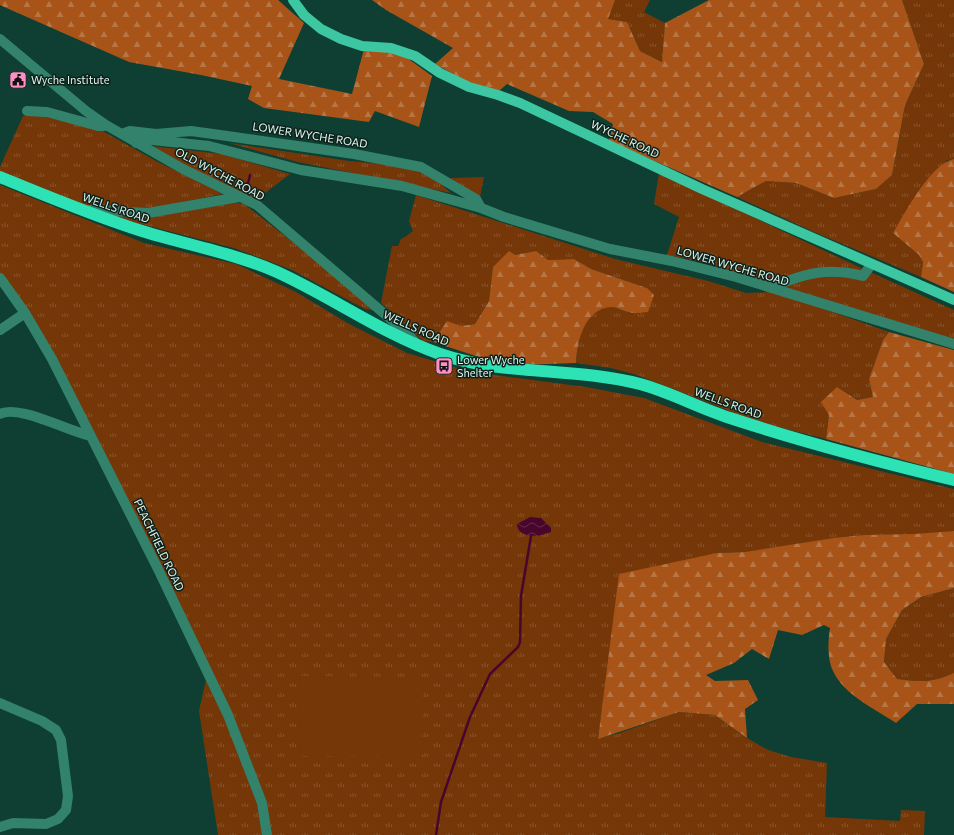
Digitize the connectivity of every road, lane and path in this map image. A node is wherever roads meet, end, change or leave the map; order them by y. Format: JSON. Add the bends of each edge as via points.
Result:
{"nodes":[{"id":1,"x":293,"y":0,"type":"edge"},
{"id":2,"x":0,"y":39,"type":"edge"},
{"id":3,"x":28,"y":111,"type":"dead end"},
{"id":4,"x":106,"y":126,"type":"junction"},
{"id":5,"x":122,"y":134,"type":"junction"},
{"id":6,"x":136,"y":143,"type":"junction"},
{"id":7,"x":0,"y":177,"type":"edge"},
{"id":8,"x":239,"y":197,"type":"junction"},
{"id":9,"x":481,"y":208,"type":"junction"},
{"id":10,"x":82,"y":210,"type":"junction"},
{"id":11,"x":871,"y":265,"type":"junction"},
{"id":12,"x":0,"y":278,"type":"edge"},
{"id":13,"x":771,"y":288,"type":"junction"},
{"id":14,"x":954,"y":300,"type":"edge"},
{"id":15,"x":25,"y":313,"type":"junction"},
{"id":16,"x":0,"y":330,"type":"edge"},
{"id":17,"x":954,"y":344,"type":"edge"},
{"id":18,"x":418,"y":345,"type":"junction"},
{"id":19,"x":0,"y":414,"type":"edge"},
{"id":20,"x":91,"y":436,"type":"junction"},
{"id":21,"x":954,"y":480,"type":"edge"},
{"id":22,"x":0,"y":703,"type":"edge"},
{"id":23,"x":0,"y":828,"type":"edge"},
{"id":24,"x":267,"y":835,"type":"edge"}],
"edges":[{"from":1,"to":11,"type":"main road","name":"WYCHE ROAD","via":[[304,15],[321,29],[341,39],[362,46],[391,48],[415,56],[440,73],[469,87],[520,103]]},
{"from":2,"to":4,"type":"street","name":"OLD WYCHE ROAD"},
{"from":3,"to":4,"type":"street","via":[[47,112]]},
{"from":4,"to":5,"type":"street","name":"OLD WYCHE ROAD"},
{"from":5,"to":6,"type":"street","name":"OLD WYCHE ROAD"},
{"from":5,"to":9,"type":"street","name":"LOWER WYCHE ROAD","via":[[130,131],[169,134],[191,131],[400,162],[421,167],[432,173],[476,199]]},
{"from":6,"to":8,"type":"street","name":"OLD WYCHE ROAD","via":[[183,170]]},
{"from":6,"to":9,"type":"street","name":"LOWER WYCHE ROAD","via":[[143,139],[209,146],[301,170],[402,186]]},
{"from":7,"to":10,"type":"highway","name":"WELLS ROAD"},
{"from":8,"to":10,"type":"street","via":[[148,212]]},
{"from":8,"to":18,"type":"street","name":"OLD WYCHE ROAD","via":[[257,205]]},
{"from":9,"to":13,"type":"street","name":"LOWER WYCHE ROAD","via":[[610,249],[701,267]]},
{"from":10,"to":18,"type":"highway","name":"WELLS ROAD","via":[[164,238],[235,256],[279,273]]},
{"from":11,"to":13,"type":"street","via":[[863,276],[837,272],[813,274]]},
{"from":11,"to":14,"type":"main road","name":"WYCHE ROAD"},
{"from":12,"to":15,"type":"street","name":"PEACHFIELD ROAD"},
{"from":13,"to":17,"type":"street","name":"LOWER WYCHE ROAD"},
{"from":15,"to":16,"type":"street"},
{"from":15,"to":20,"type":"street","name":"PEACHFIELD ROAD","via":[[52,359]]},
{"from":18,"to":21,"type":"highway","name":"WELLS ROAD","via":[[469,362],[507,368],[606,376],[642,385],[780,435]]},
{"from":19,"to":20,"type":"street","via":[[9,412],[36,417]]},
{"from":20,"to":24,"type":"street","name":"PEACHFIELD ROAD","via":[[228,715],[262,802]]},
{"from":22,"to":23,"type":"street","via":[[42,721],[56,730],[61,740],[68,796],[66,810],[58,820],[46,824],[13,823]]}]}
